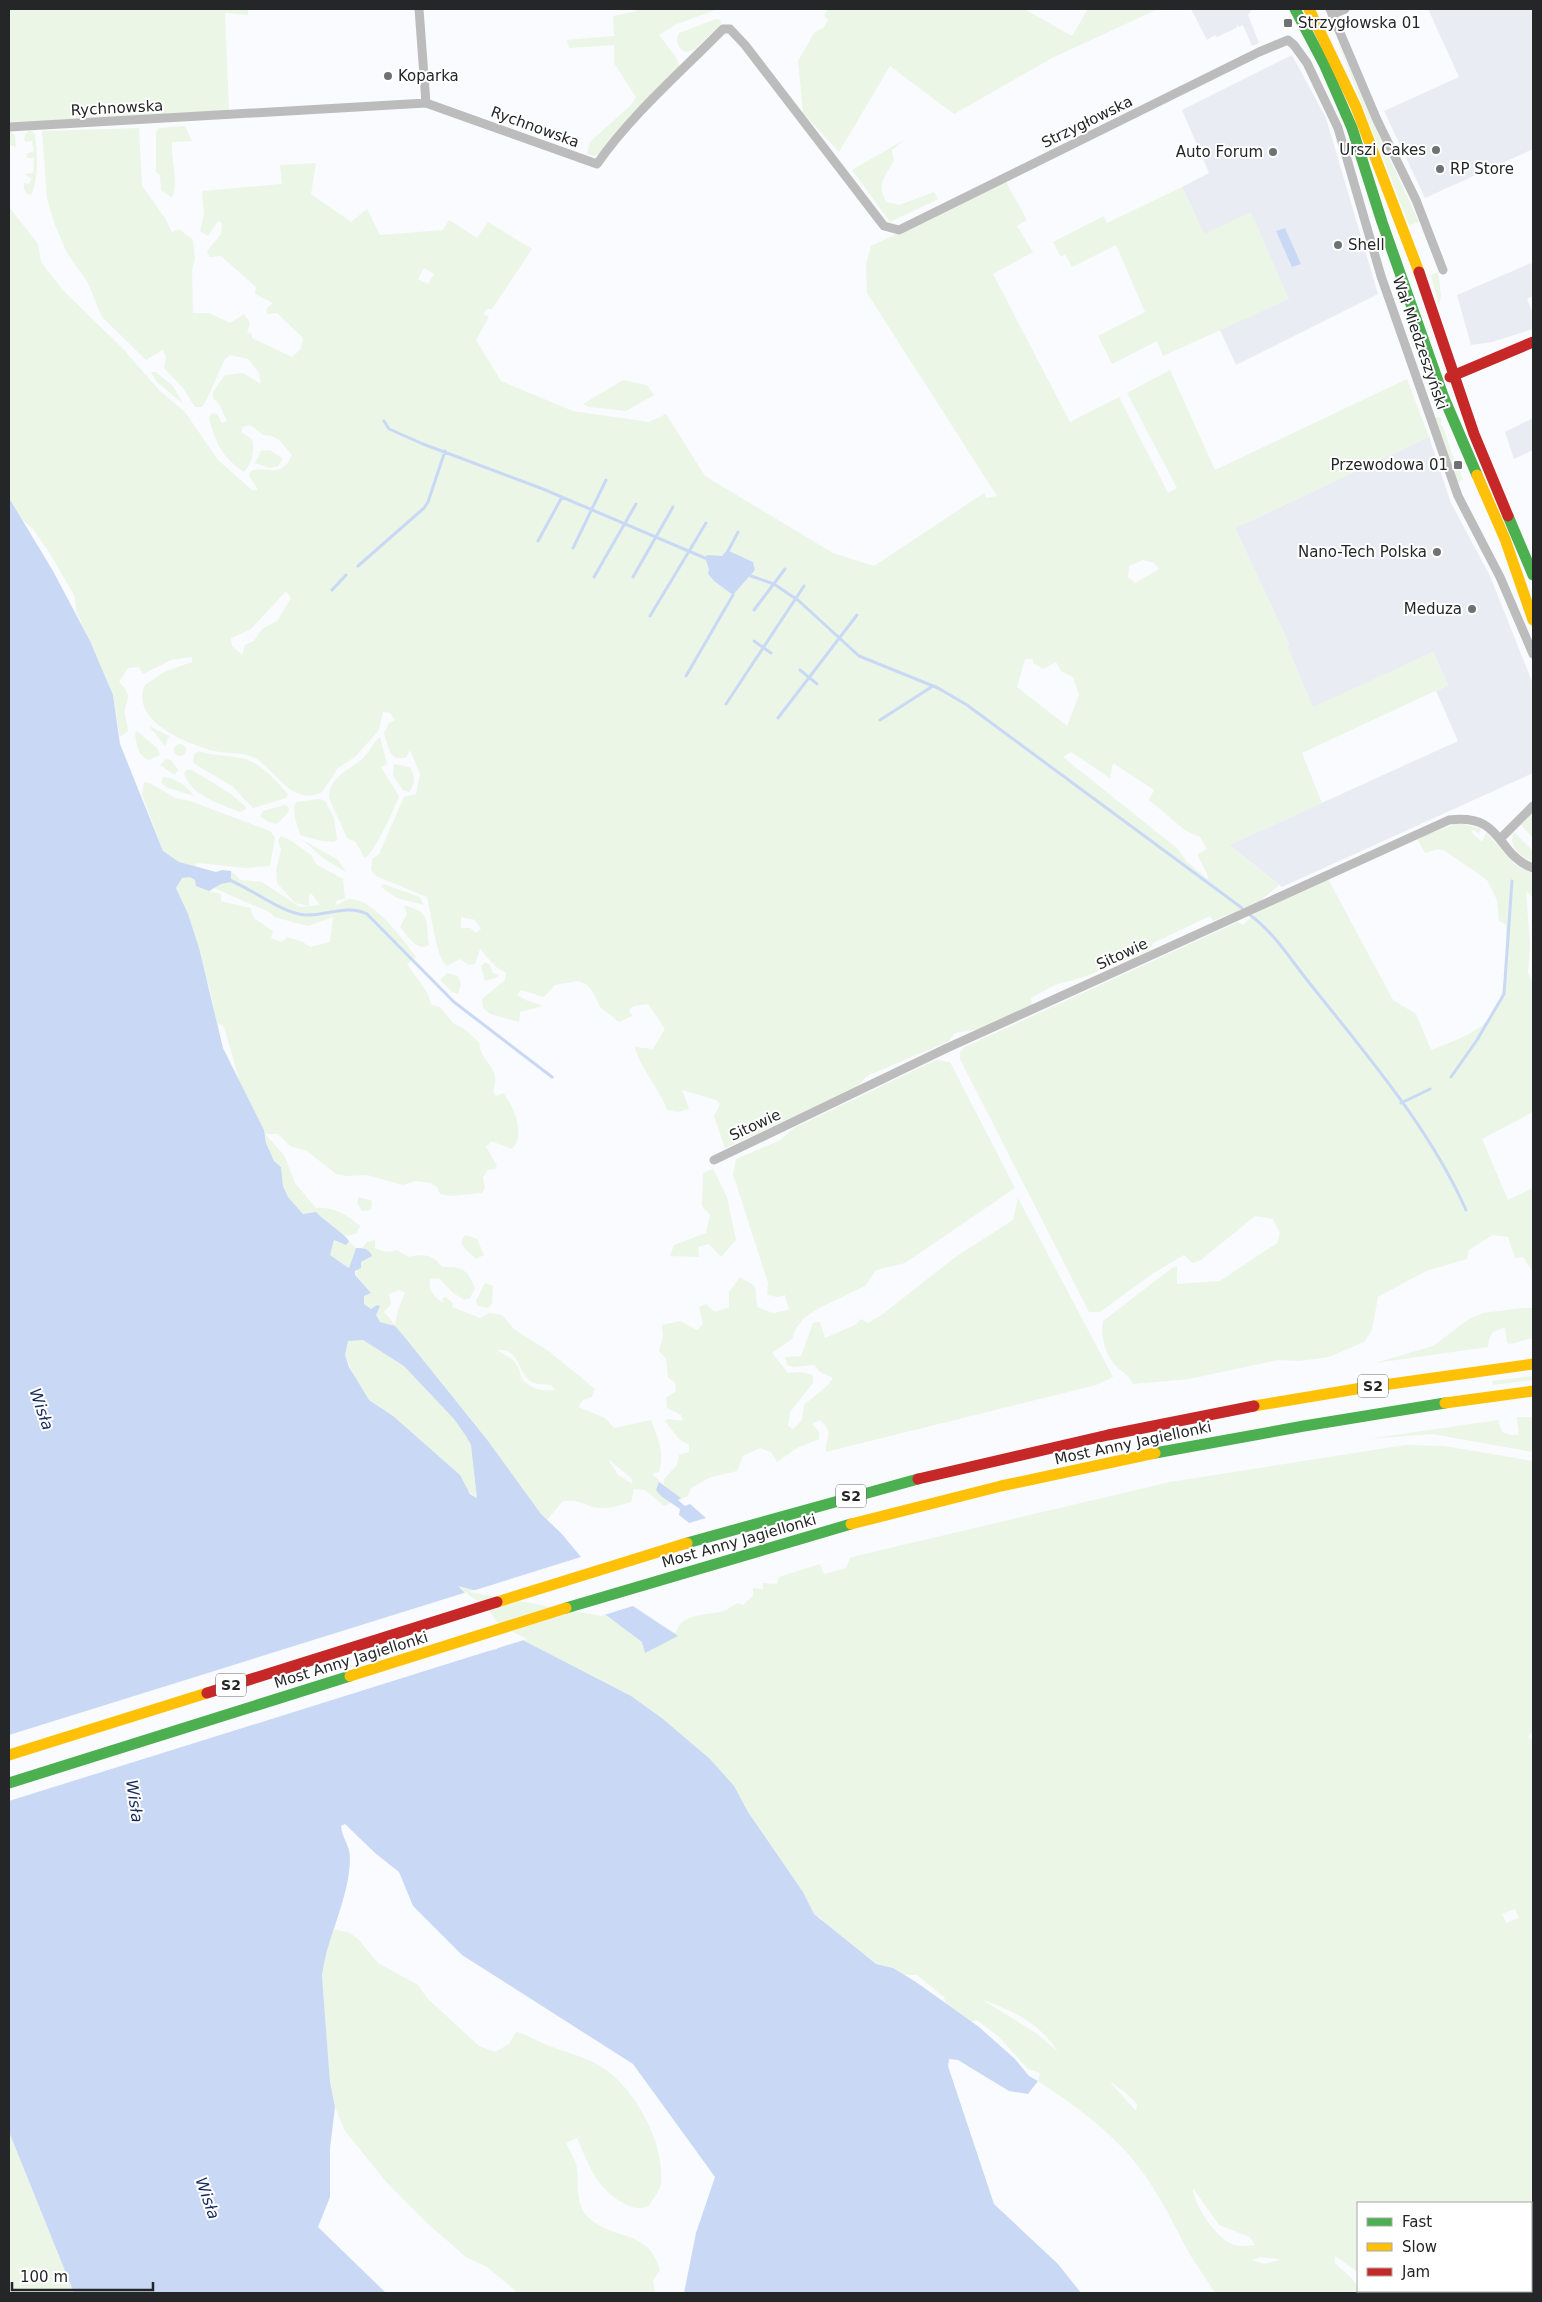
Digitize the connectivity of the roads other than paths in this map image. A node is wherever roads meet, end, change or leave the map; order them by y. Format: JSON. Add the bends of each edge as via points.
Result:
{"nodes":[{"id":1,"x":419,"y":9,"type":"edge"},
{"id":2,"x":1295,"y":9,"type":"edge"},
{"id":3,"x":1309,"y":9,"type":"edge"},
{"id":4,"x":1345,"y":9,"type":"edge"},
{"id":5,"x":1332,"y":12,"type":"edge"},
{"id":6,"x":1288,"y":40,"type":"joint"},
{"id":7,"x":426,"y":103,"type":"junction"},
{"id":8,"x":9,"y":127,"type":"edge"},
{"id":9,"x":899,"y":230,"type":"joint"},
{"id":10,"x":1443,"y":270,"type":"dead end"},
{"id":11,"x":1533,"y":342,"type":"edge"},
{"id":12,"x":1455,"y":375,"type":"junction"},
{"id":13,"x":1438,"y":381,"type":"junction"},
{"id":14,"x":1533,"y":575,"type":"edge"},
{"id":15,"x":1533,"y":620,"type":"edge"},
{"id":16,"x":1533,"y":654,"type":"edge"},
{"id":17,"x":1533,"y":806,"type":"edge"},
{"id":18,"x":1501,"y":838,"type":"junction"},
{"id":19,"x":1533,"y":868,"type":"edge"},
{"id":20,"x":714,"y":1160,"type":"dead end"},
{"id":21,"x":1533,"y":1364,"type":"edge"},
{"id":22,"x":1533,"y":1391,"type":"edge"},
{"id":23,"x":1494,"y":1396,"type":"junction"},
{"id":24,"x":1533,"y":1396,"type":"edge"},
{"id":25,"x":9,"y":1755,"type":"edge"},
{"id":26,"x":9,"y":1783,"type":"edge"}],
"edges":[{"from":1,"to":7,"type":"street"},
{"from":2,"to":13,"type":"main road","name":"Wał Miedzeszyński","via":[[1336,90],[1356,139]]},
{"from":3,"to":12,"type":"main road","name":"Wał Miedzeszyński","via":[[1361,117]]},
{"from":4,"to":5,"type":"street"},
{"from":5,"to":10,"type":"street","via":[[1377,120],[1416,200]]},
{"from":6,"to":9,"type":"street","name":"Strzygłowska"},
{"from":6,"to":16,"type":"street","name":"Wał Miedzeszyński","via":[[1307,63],[1338,128],[1381,276],[1458,496],[1500,577]]},
{"from":7,"to":8,"type":"street","name":"Rychnowska"},
{"from":7,"to":9,"type":"street","name":"Rychnowska","via":[[597,164],[630,122],[723,29],[730,29],[884,226]]},
{"from":11,"to":12,"type":"main road"},
{"from":12,"to":13,"type":"main road"},
{"from":12,"to":14,"type":"main road","name":"Wał Miedzeszyński","via":[[1474,432]]},
{"from":13,"to":15,"type":"main road","name":"Wał Miedzeszyński","via":[[1505,539]]},
{"from":17,"to":18,"type":"street"},
{"from":18,"to":19,"type":"street","name":"Sitowie","via":[[1516,858]]},
{"from":18,"to":20,"type":"street","name":"Sitowie","via":[[1492,829],[1472,820],[1449,820],[1436,825],[947,1048]]},
{"from":21,"to":25,"type":"main road","name":"Most Anny Jagiellonki","number":"S2","via":[[1366,1387],[1125,1431],[859,1494],[678,1545]]},
{"from":22,"to":23,"type":"main road","number":"S2"},
{"from":23,"to":24,"type":"main road"},
{"from":23,"to":26,"type":"main road","name":"Most Anny Jagiellonki","number":"S2","via":[[1332,1420],[1183,1447],[1062,1472],[868,1520],[675,1574]]}]}
